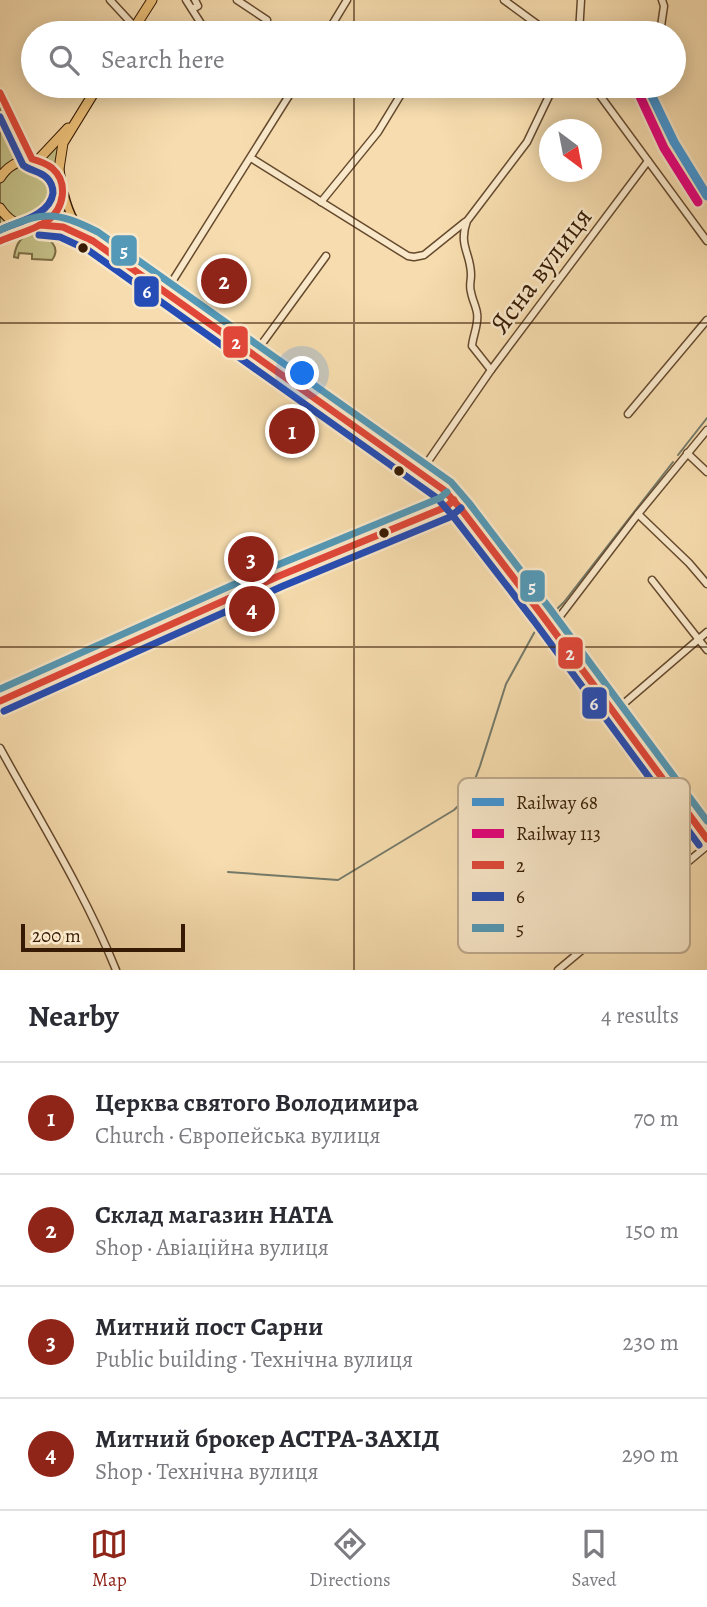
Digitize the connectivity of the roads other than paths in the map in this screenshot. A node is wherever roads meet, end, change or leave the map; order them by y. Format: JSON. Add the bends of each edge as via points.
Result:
{"nodes":[{"id":1,"x":110,"y":0,"type":"edge"},
{"id":2,"x":152,"y":0,"type":"edge"},
{"id":3,"x":186,"y":0,"type":"edge"},
{"id":4,"x":195,"y":0,"type":"edge"},
{"id":5,"x":237,"y":0,"type":"edge"},
{"id":6,"x":347,"y":0,"type":"edge"},
{"id":7,"x":504,"y":0,"type":"edge"},
{"id":8,"x":581,"y":0,"type":"edge"},
{"id":9,"x":663,"y":0,"type":"edge"},
{"id":10,"x":192,"y":9,"type":"junction"},
{"id":11,"x":126,"y":21,"type":"edge"},
{"id":12,"x":139,"y":21,"type":"edge"},
{"id":13,"x":200,"y":21,"type":"edge"},
{"id":14,"x":266,"y":21,"type":"edge"},
{"id":15,"x":334,"y":21,"type":"edge"},
{"id":16,"x":533,"y":21,"type":"edge"},
{"id":17,"x":580,"y":21,"type":"edge"},
{"id":18,"x":662,"y":21,"type":"edge"},
{"id":19,"x":0,"y":93,"type":"edge"},
{"id":20,"x":90,"y":98,"type":"edge"},
{"id":21,"x":288,"y":98,"type":"edge"},
{"id":22,"x":399,"y":98,"type":"edge"},
{"id":23,"x":548,"y":98,"type":"edge"},
{"id":24,"x":602,"y":98,"type":"edge"},
{"id":25,"x":77,"y":119,"type":"junction"},
{"id":26,"x":251,"y":158,"type":"junction"},
{"id":27,"x":35,"y":160,"type":"junction"},
{"id":28,"x":648,"y":161,"type":"junction"},
{"id":29,"x":0,"y":178,"type":"edge"},
{"id":30,"x":60,"y":179,"type":"junction"},
{"id":31,"x":64,"y":190,"type":"junction"},
{"id":32,"x":321,"y":202,"type":"junction"},
{"id":33,"x":0,"y":208,"type":"edge"},
{"id":34,"x":467,"y":221,"type":"junction"},
{"id":35,"x":37,"y":226,"type":"junction"},
{"id":36,"x":707,"y":240,"type":"edge"},
{"id":37,"x":0,"y":241,"type":"edge"},
{"id":38,"x":93,"y":241,"type":"junction"},
{"id":39,"x":326,"y":256,"type":"dead end"},
{"id":40,"x":165,"y":293,"type":"junction"},
{"id":41,"x":707,"y":320,"type":"edge"},
{"id":42,"x":253,"y":356,"type":"junction"},
{"id":43,"x":491,"y":370,"type":"junction"},
{"id":44,"x":628,"y":414,"type":"dead end"},
{"id":45,"x":707,"y":430,"type":"edge"},
{"id":46,"x":687,"y":453,"type":"junction"},
{"id":47,"x":707,"y":472,"type":"edge"},
{"id":48,"x":420,"y":473,"type":"junction"},
{"id":49,"x":454,"y":500,"type":"junction"},
{"id":50,"x":638,"y":514,"type":"junction"},
{"id":51,"x":652,"y":580,"type":"dead end"},
{"id":52,"x":707,"y":584,"type":"edge"},
{"id":53,"x":548,"y":623,"type":"junction"},
{"id":54,"x":707,"y":632,"type":"edge"},
{"id":55,"x":699,"y":639,"type":"junction"},
{"id":56,"x":707,"y":650,"type":"edge"},
{"id":57,"x":0,"y":701,"type":"edge"},
{"id":58,"x":614,"y":712,"type":"junction"},
{"id":59,"x":0,"y":748,"type":"edge"},
{"id":60,"x":662,"y":778,"type":"edge"},
{"id":61,"x":690,"y":816,"type":"edge"},
{"id":62,"x":707,"y":839,"type":"edge"},
{"id":63,"x":707,"y":846,"type":"edge"},
{"id":64,"x":690,"y":860,"type":"edge"},
{"id":65,"x":578,"y":953,"type":"edge"},
{"id":66,"x":117,"y":970,"type":"edge"},
{"id":67,"x":558,"y":970,"type":"edge"}],
"edges":[{"from":1,"to":11,"type":"street"},
{"from":2,"to":12,"type":"highway"},
{"from":3,"to":10,"type":"street"},
{"from":4,"to":10,"type":"street","via":[[198,6]]},
{"from":5,"to":14,"type":"street"},
{"from":6,"to":15,"type":"street"},
{"from":7,"to":16,"type":"street"},
{"from":8,"to":17,"type":"street"},
{"from":9,"to":18,"type":"street"},
{"from":10,"to":13,"type":"street"},
{"from":19,"to":27,"type":"main road"},
{"from":20,"to":25,"type":"highway"},
{"from":21,"to":26,"type":"street"},
{"from":22,"to":32,"type":"street","via":[[378,132]]},
{"from":23,"to":34,"type":"street","via":[[527,142]]},
{"from":24,"to":28,"type":"street"},
{"from":25,"to":27,"type":"highway"},
{"from":25,"to":30,"type":"highway","via":[[63,143]]},
{"from":26,"to":32,"type":"street"},
{"from":26,"to":40,"type":"street"},
{"from":27,"to":29,"type":"highway","via":[[11,165]]},
{"from":27,"to":30,"type":"highway","via":[[53,169]]},
{"from":28,"to":36,"type":"street"},
{"from":28,"to":43,"type":"street","name":"Ясна вулиця"},
{"from":30,"to":31,"type":"highway"},
{"from":31,"to":35,"type":"highway","via":[[57,213]]},
{"from":31,"to":38,"type":"main road","via":[[75,224]]},
{"from":32,"to":34,"type":"street","via":[[414,257],[424,255]]},
{"from":33,"to":35,"type":"highway","via":[[17,224]]},
{"from":34,"to":43,"type":"street","via":[[464,245],[478,318],[472,346]]},
{"from":35,"to":37,"type":"highway"},
{"from":35,"to":38,"type":"main road","via":[[63,227]]},
{"from":38,"to":40,"type":"main road"},
{"from":39,"to":42,"type":"street"},
{"from":40,"to":42,"type":"main road"},
{"from":41,"to":44,"type":"street"},
{"from":42,"to":48,"type":"main road"},
{"from":43,"to":48,"type":"street","name":"Ясна вулиця"},
{"from":45,"to":46,"type":"street"},
{"from":46,"to":47,"type":"street"},
{"from":46,"to":50,"type":"street"},
{"from":48,"to":49,"type":"main road"},
{"from":49,"to":53,"type":"main road"},
{"from":49,"to":57,"type":"street"},
{"from":50,"to":52,"type":"street"},
{"from":50,"to":53,"type":"street"},
{"from":51,"to":55,"type":"street"},
{"from":53,"to":58,"type":"main road"},
{"from":54,"to":55,"type":"street"},
{"from":55,"to":56,"type":"street"},
{"from":55,"to":58,"type":"street"},
{"from":58,"to":60,"type":"main road"},
{"from":59,"to":66,"type":"street"},
{"from":61,"to":62,"type":"main road"},
{"from":63,"to":64,"type":"street"},
{"from":65,"to":67,"type":"street"}]}
